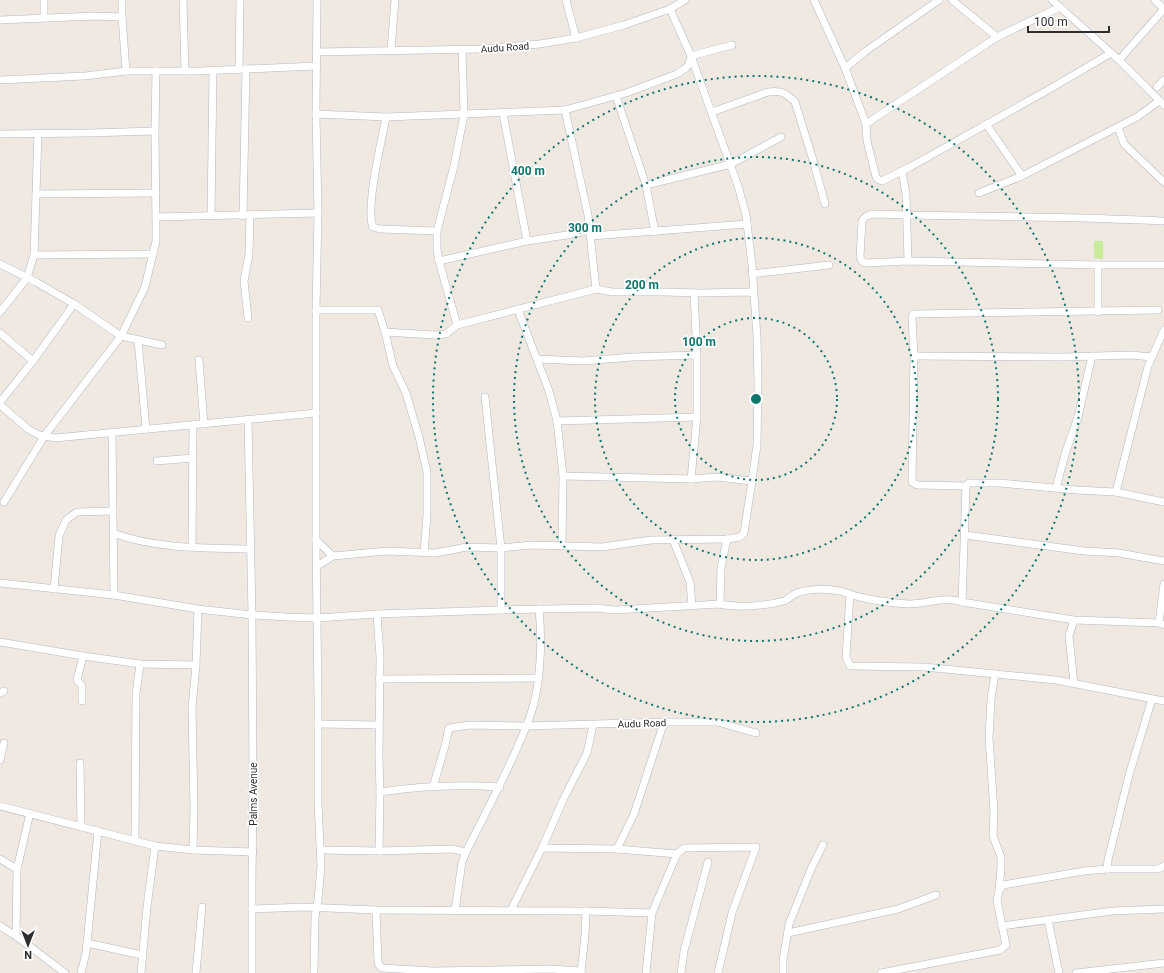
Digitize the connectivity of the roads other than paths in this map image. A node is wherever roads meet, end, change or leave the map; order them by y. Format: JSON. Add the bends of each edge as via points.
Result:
{"nodes":[{"id":1,"x":44,"y":0,"type":"edge"},
{"id":2,"x":122,"y":0,"type":"edge"},
{"id":3,"x":183,"y":0,"type":"edge"},
{"id":4,"x":240,"y":0,"type":"edge"},
{"id":5,"x":317,"y":0,"type":"edge"},
{"id":6,"x":395,"y":0,"type":"edge"},
{"id":7,"x":566,"y":0,"type":"edge"},
{"id":8,"x":685,"y":0,"type":"edge"},
{"id":9,"x":814,"y":0,"type":"edge"},
{"id":10,"x":939,"y":0,"type":"edge"},
{"id":11,"x":952,"y":0,"type":"edge"},
{"id":12,"x":1052,"y":0,"type":"edge"},
{"id":13,"x":1155,"y":0,"type":"edge"},
{"id":14,"x":1060,"y":7,"type":"junction"},
{"id":15,"x":670,"y":9,"type":"junction"},
{"id":16,"x":1164,"y":9,"type":"edge"},
{"id":17,"x":122,"y":17,"type":"junction"},
{"id":18,"x":44,"y":18,"type":"junction"},
{"id":19,"x":0,"y":20,"type":"edge"},
{"id":20,"x":997,"y":37,"type":"junction"},
{"id":21,"x":576,"y":38,"type":"junction"},
{"id":22,"x":732,"y":45,"type":"dead end"},
{"id":23,"x":462,"y":49,"type":"junction"},
{"id":24,"x":391,"y":50,"type":"junction"},
{"id":25,"x":317,"y":52,"type":"junction"},
{"id":26,"x":1111,"y":53,"type":"junction"},
{"id":27,"x":691,"y":56,"type":"junction"},
{"id":28,"x":1119,"y":60,"type":"junction"},
{"id":29,"x":316,"y":66,"type":"junction"},
{"id":30,"x":846,"y":68,"type":"junction"},
{"id":31,"x":243,"y":69,"type":"junction"},
{"id":32,"x":126,"y":71,"type":"junction"},
{"id":33,"x":156,"y":71,"type":"junction"},
{"id":34,"x":185,"y":71,"type":"junction"},
{"id":35,"x":213,"y":71,"type":"junction"},
{"id":36,"x":0,"y":80,"type":"edge"},
{"id":37,"x":1164,"y":80,"type":"edge"},
{"id":38,"x":1157,"y":87,"type":"dead end"},
{"id":39,"x":616,"y":96,"type":"junction"},
{"id":40,"x":1161,"y":103,"type":"edge"},
{"id":41,"x":565,"y":110,"type":"junction"},
{"id":42,"x":712,"y":112,"type":"junction"},
{"id":43,"x":503,"y":113,"type":"junction"},
{"id":44,"x":316,"y":114,"type":"junction"},
{"id":45,"x":464,"y":115,"type":"junction"},
{"id":46,"x":386,"y":117,"type":"junction"},
{"id":47,"x":866,"y":124,"type":"junction"},
{"id":48,"x":986,"y":124,"type":"junction"},
{"id":49,"x":1118,"y":127,"type":"junction"},
{"id":50,"x":155,"y":131,"type":"junction"},
{"id":51,"x":38,"y":133,"type":"junction"},
{"id":52,"x":0,"y":134,"type":"edge"},
{"id":53,"x":781,"y":137,"type":"dead end"},
{"id":54,"x":731,"y":164,"type":"junction"},
{"id":55,"x":902,"y":171,"type":"junction"},
{"id":56,"x":1022,"y":176,"type":"junction"},
{"id":57,"x":1164,"y":182,"type":"edge"},
{"id":58,"x":646,"y":185,"type":"junction"},
{"id":59,"x":156,"y":193,"type":"junction"},
{"id":60,"x":979,"y":193,"type":"dead end"},
{"id":61,"x":36,"y":194,"type":"junction"},
{"id":62,"x":825,"y":204,"type":"dead end"},
{"id":63,"x":318,"y":213,"type":"junction"},
{"id":64,"x":210,"y":215,"type":"junction"},
{"id":65,"x":247,"y":215,"type":"junction"},
{"id":66,"x":906,"y":215,"type":"junction"},
{"id":67,"x":157,"y":218,"type":"junction"},
{"id":68,"x":1162,"y":221,"type":"dead end"},
{"id":69,"x":747,"y":224,"type":"junction"},
{"id":70,"x":437,"y":231,"type":"junction"},
{"id":71,"x":655,"y":232,"type":"junction"},
{"id":72,"x":591,"y":233,"type":"junction"},
{"id":73,"x":527,"y":241,"type":"junction"},
{"id":74,"x":153,"y":254,"type":"junction"},
{"id":75,"x":34,"y":255,"type":"junction"},
{"id":76,"x":439,"y":261,"type":"junction"},
{"id":77,"x":908,"y":261,"type":"junction"},
{"id":78,"x":0,"y":264,"type":"edge"},
{"id":79,"x":829,"y":265,"type":"dead end"},
{"id":80,"x":1098,"y":265,"type":"junction"},
{"id":81,"x":1164,"y":265,"type":"edge"},
{"id":82,"x":752,"y":274,"type":"junction"},
{"id":83,"x":27,"y":278,"type":"junction"},
{"id":84,"x":596,"y":289,"type":"junction"},
{"id":85,"x":694,"y":293,"type":"junction"},
{"id":86,"x":753,"y":293,"type":"junction"},
{"id":87,"x":74,"y":304,"type":"junction"},
{"id":88,"x":316,"y":310,"type":"junction"},
{"id":89,"x":518,"y":310,"type":"junction"},
{"id":90,"x":1158,"y":310,"type":"dead end"},
{"id":91,"x":0,"y":312,"type":"edge"},
{"id":92,"x":1098,"y":312,"type":"junction"},
{"id":93,"x":248,"y":318,"type":"dead end"},
{"id":94,"x":457,"y":325,"type":"junction"},
{"id":95,"x":1164,"y":330,"type":"edge"},
{"id":96,"x":385,"y":332,"type":"junction"},
{"id":97,"x":0,"y":333,"type":"edge"},
{"id":98,"x":121,"y":336,"type":"junction"},
{"id":99,"x":138,"y":340,"type":"junction"},
{"id":100,"x":162,"y":345,"type":"dead end"},
{"id":101,"x":697,"y":355,"type":"junction"},
{"id":102,"x":914,"y":356,"type":"junction"},
{"id":103,"x":1092,"y":356,"type":"junction"},
{"id":104,"x":1152,"y":357,"type":"junction"},
{"id":105,"x":537,"y":359,"type":"junction"},
{"id":106,"x":199,"y":360,"type":"dead end"},
{"id":107,"x":33,"y":361,"type":"junction"},
{"id":108,"x":486,"y":396,"type":"dead end"},
{"id":109,"x":0,"y":404,"type":"edge"},
{"id":110,"x":316,"y":413,"type":"junction"},
{"id":111,"x":697,"y":417,"type":"junction"},
{"id":112,"x":248,"y":419,"type":"junction"},
{"id":113,"x":557,"y":421,"type":"junction"},
{"id":114,"x":204,"y":424,"type":"junction"},
{"id":115,"x":193,"y":425,"type":"junction"},
{"id":116,"x":146,"y":429,"type":"junction"},
{"id":117,"x":112,"y":432,"type":"junction"},
{"id":118,"x":45,"y":435,"type":"junction"},
{"id":119,"x":193,"y":458,"type":"junction"},
{"id":120,"x":157,"y":461,"type":"dead end"},
{"id":121,"x":563,"y":476,"type":"junction"},
{"id":122,"x":691,"y":479,"type":"junction"},
{"id":123,"x":752,"y":481,"type":"junction"},
{"id":124,"x":966,"y":486,"type":"junction"},
{"id":125,"x":1056,"y":488,"type":"junction"},
{"id":126,"x":1116,"y":492,"type":"junction"},
{"id":127,"x":4,"y":502,"type":"dead end"},
{"id":128,"x":1164,"y":502,"type":"edge"},
{"id":129,"x":113,"y":511,"type":"junction"},
{"id":130,"x":113,"y":533,"type":"junction"},
{"id":131,"x":965,"y":535,"type":"junction"},
{"id":132,"x":727,"y":539,"type":"junction"},
{"id":133,"x":316,"y":540,"type":"junction"},
{"id":134,"x":673,"y":540,"type":"junction"},
{"id":135,"x":562,"y":545,"type":"junction"},
{"id":136,"x":192,"y":547,"type":"junction"},
{"id":137,"x":501,"y":548,"type":"junction"},
{"id":138,"x":251,"y":549,"type":"junction"},
{"id":139,"x":424,"y":553,"type":"junction"},
{"id":140,"x":333,"y":556,"type":"junction"},
{"id":141,"x":1164,"y":561,"type":"edge"},
{"id":142,"x":317,"y":566,"type":"junction"},
{"id":143,"x":0,"y":584,"type":"edge"},
{"id":144,"x":1164,"y":584,"type":"edge"},
{"id":145,"x":54,"y":589,"type":"junction"},
{"id":146,"x":850,"y":594,"type":"junction"},
{"id":147,"x":114,"y":595,"type":"junction"},
{"id":148,"x":962,"y":602,"type":"junction"},
{"id":149,"x":720,"y":604,"type":"junction"},
{"id":150,"x":692,"y":606,"type":"junction"},
{"id":151,"x":198,"y":609,"type":"junction"},
{"id":152,"x":539,"y":609,"type":"junction"},
{"id":153,"x":502,"y":610,"type":"junction"},
{"id":154,"x":377,"y":614,"type":"junction"},
{"id":155,"x":252,"y":615,"type":"junction"},
{"id":156,"x":317,"y":618,"type":"junction"},
{"id":157,"x":1074,"y":620,"type":"junction"},
{"id":158,"x":1162,"y":624,"type":"edge"},
{"id":159,"x":0,"y":642,"type":"edge"},
{"id":160,"x":83,"y":656,"type":"junction"},
{"id":161,"x":140,"y":664,"type":"junction"},
{"id":162,"x":196,"y":665,"type":"junction"},
{"id":163,"x":995,"y":674,"type":"junction"},
{"id":164,"x":379,"y":678,"type":"junction"},
{"id":165,"x":538,"y":678,"type":"junction"},
{"id":166,"x":1074,"y":683,"type":"junction"},
{"id":167,"x":1152,"y":699,"type":"junction"},
{"id":168,"x":82,"y":701,"type":"dead end"},
{"id":169,"x":1164,"y":701,"type":"edge"},
{"id":170,"x":664,"y":722,"type":"junction"},
{"id":171,"x":318,"y":724,"type":"junction"},
{"id":172,"x":593,"y":724,"type":"junction"},
{"id":173,"x":379,"y":725,"type":"junction"},
{"id":174,"x":527,"y":726,"type":"junction"},
{"id":175,"x":756,"y":733,"type":"dead end"},
{"id":176,"x":4,"y":743,"type":"dead end"},
{"id":177,"x":0,"y":760,"type":"edge"},
{"id":178,"x":80,"y":763,"type":"dead end"},
{"id":179,"x":433,"y":787,"type":"junction"},
{"id":180,"x":500,"y":787,"type":"junction"},
{"id":181,"x":380,"y":792,"type":"junction"},
{"id":182,"x":0,"y":806,"type":"edge"},
{"id":183,"x":30,"y":813,"type":"junction"},
{"id":184,"x":81,"y":827,"type":"junction"},
{"id":185,"x":98,"y":831,"type":"junction"},
{"id":186,"x":135,"y":841,"type":"junction"},
{"id":187,"x":823,"y":845,"type":"dead end"},
{"id":188,"x":155,"y":846,"type":"junction"},
{"id":189,"x":542,"y":848,"type":"junction"},
{"id":190,"x":617,"y":849,"type":"junction"},
{"id":191,"x":193,"y":850,"type":"junction"},
{"id":192,"x":321,"y":850,"type":"junction"},
{"id":193,"x":379,"y":851,"type":"junction"},
{"id":194,"x":253,"y":852,"type":"junction"},
{"id":195,"x":466,"y":852,"type":"junction"},
{"id":196,"x":677,"y":854,"type":"junction"},
{"id":197,"x":0,"y":859,"type":"edge"},
{"id":198,"x":708,"y":862,"type":"dead end"},
{"id":199,"x":1164,"y":866,"type":"edge"},
{"id":200,"x":17,"y":869,"type":"junction"},
{"id":201,"x":1107,"y":869,"type":"junction"},
{"id":202,"x":999,"y":891,"type":"junction"},
{"id":203,"x":936,"y":896,"type":"dead end"},
{"id":204,"x":202,"y":907,"type":"dead end"},
{"id":205,"x":317,"y":907,"type":"junction"},
{"id":206,"x":252,"y":909,"type":"junction"},
{"id":207,"x":1164,"y":909,"type":"edge"},
{"id":208,"x":376,"y":910,"type":"junction"},
{"id":209,"x":511,"y":910,"type":"junction"},
{"id":210,"x":455,"y":911,"type":"junction"},
{"id":211,"x":586,"y":911,"type":"junction"},
{"id":212,"x":652,"y":913,"type":"junction"},
{"id":213,"x":1048,"y":920,"type":"junction"},
{"id":214,"x":0,"y":926,"type":"edge"},
{"id":215,"x":1002,"y":926,"type":"junction"},
{"id":216,"x":788,"y":933,"type":"junction"},
{"id":217,"x":16,"y":936,"type":"junction"},
{"id":218,"x":88,"y":943,"type":"junction"},
{"id":219,"x":142,"y":956,"type":"junction"},
{"id":220,"x":1164,"y":963,"type":"edge"},
{"id":221,"x":433,"y":972,"type":"edge"},
{"id":222,"x":581,"y":972,"type":"edge"},
{"id":223,"x":65,"y":973,"type":"edge"},
{"id":224,"x":81,"y":973,"type":"edge"},
{"id":225,"x":141,"y":973,"type":"edge"},
{"id":226,"x":196,"y":973,"type":"edge"},
{"id":227,"x":252,"y":973,"type":"edge"},
{"id":228,"x":314,"y":973,"type":"edge"},
{"id":229,"x":646,"y":973,"type":"edge"},
{"id":230,"x":681,"y":973,"type":"edge"},
{"id":231,"x":718,"y":973,"type":"edge"},
{"id":232,"x":783,"y":973,"type":"edge"},
{"id":233,"x":881,"y":973,"type":"edge"},
{"id":234,"x":1059,"y":973,"type":"edge"},
{"id":235,"x":1076,"y":973,"type":"edge"}],
"edges":[{"from":1,"to":18,"type":"street"},
{"from":2,"to":17,"type":"street"},
{"from":3,"to":34,"type":"street"},
{"from":4,"to":31,"type":"street"},
{"from":5,"to":25,"type":"street"},
{"from":6,"to":24,"type":"street"},
{"from":7,"to":21,"type":"street"},
{"from":8,"to":15,"type":"street","name":"Audu Road"},
{"from":9,"to":30,"type":"street"},
{"from":10,"to":30,"type":"street"},
{"from":11,"to":20,"type":"street"},
{"from":12,"to":14,"type":"street"},
{"from":13,"to":16,"type":"street"},
{"from":14,"to":20,"type":"street"},
{"from":14,"to":26,"type":"street"},
{"from":15,"to":21,"type":"street","name":"Audu Road"},
{"from":15,"to":27,"type":"street"},
{"from":16,"to":28,"type":"street"},
{"from":17,"to":18,"type":"street"},
{"from":17,"to":32,"type":"street"},
{"from":18,"to":19,"type":"street"},
{"from":20,"to":47,"type":"street"},
{"from":21,"to":23,"type":"street","name":"Audu Road","via":[[513,47]]},
{"from":22,"to":27,"type":"street"},
{"from":23,"to":24,"type":"street","name":"Audu Road"},
{"from":23,"to":45,"type":"street"},
{"from":24,"to":25,"type":"street","name":"Audu Road"},
{"from":25,"to":29,"type":"street"},
{"from":26,"to":28,"type":"street"},
{"from":26,"to":48,"type":"street"},
{"from":27,"to":39,"type":"street","via":[[686,68],[677,74]]},
{"from":27,"to":42,"type":"street"},
{"from":28,"to":40,"type":"street"},
{"from":29,"to":31,"type":"street"},
{"from":29,"to":44,"type":"street"},
{"from":30,"to":47,"type":"street"},
{"from":31,"to":35,"type":"street"},
{"from":31,"to":65,"type":"street"},
{"from":32,"to":33,"type":"street"},
{"from":32,"to":36,"type":"street","via":[[85,76]]},
{"from":33,"to":34,"type":"street"},
{"from":33,"to":50,"type":"street"},
{"from":34,"to":35,"type":"street"},
{"from":35,"to":64,"type":"street"},
{"from":37,"to":38,"type":"street"},
{"from":39,"to":41,"type":"street"},
{"from":39,"to":58,"type":"street"},
{"from":40,"to":49,"type":"street"},
{"from":41,"to":43,"type":"street"},
{"from":41,"to":72,"type":"street"},
{"from":42,"to":54,"type":"street"},
{"from":42,"to":62,"type":"street","via":[[768,92],[778,90],[788,95],[795,102]]},
{"from":43,"to":45,"type":"street"},
{"from":43,"to":73,"type":"street"},
{"from":44,"to":46,"type":"street"},
{"from":44,"to":63,"type":"street"},
{"from":45,"to":46,"type":"street"},
{"from":45,"to":70,"type":"street"},
{"from":46,"to":70,"type":"street","via":[[370,214],[372,227]]},
{"from":47,"to":55,"type":"street","via":[[867,141],[876,177],[882,181]]},
{"from":48,"to":55,"type":"street"},
{"from":48,"to":56,"type":"street"},
{"from":49,"to":56,"type":"street"},
{"from":49,"to":57,"type":"street","via":[[1124,144]]},
{"from":50,"to":51,"type":"street"},
{"from":50,"to":59,"type":"street"},
{"from":51,"to":52,"type":"street"},
{"from":51,"to":61,"type":"street"},
{"from":53,"to":54,"type":"street"},
{"from":54,"to":58,"type":"street"},
{"from":54,"to":69,"type":"street"},
{"from":55,"to":66,"type":"street"},
{"from":56,"to":60,"type":"street"},
{"from":58,"to":71,"type":"street"},
{"from":59,"to":61,"type":"street"},
{"from":59,"to":67,"type":"street"},
{"from":61,"to":75,"type":"street"},
{"from":63,"to":65,"type":"street"},
{"from":63,"to":88,"type":"street"},
{"from":64,"to":65,"type":"street"},
{"from":64,"to":67,"type":"street"},
{"from":65,"to":93,"type":"street","via":[[248,254],[244,281]]},
{"from":66,"to":68,"type":"street"},
{"from":66,"to":77,"type":"street"},
{"from":66,"to":77,"type":"street","via":[[872,214],[865,217],[862,221],[860,258],[866,263]]},
{"from":67,"to":74,"type":"street"},
{"from":69,"to":71,"type":"street"},
{"from":69,"to":82,"type":"street"},
{"from":70,"to":76,"type":"street"},
{"from":71,"to":72,"type":"street"},
{"from":72,"to":73,"type":"street"},
{"from":72,"to":84,"type":"street"},
{"from":73,"to":76,"type":"street"},
{"from":74,"to":75,"type":"street"},
{"from":74,"to":98,"type":"street","via":[[146,287]]},
{"from":75,"to":83,"type":"street"},
{"from":76,"to":94,"type":"street"},
{"from":77,"to":80,"type":"street"},
{"from":78,"to":83,"type":"street"},
{"from":79,"to":82,"type":"street"},
{"from":80,"to":81,"type":"street"},
{"from":80,"to":92,"type":"street"},
{"from":82,"to":86,"type":"street"},
{"from":83,"to":87,"type":"street"},
{"from":83,"to":91,"type":"street"},
{"from":84,"to":85,"type":"street","via":[[612,292]]},
{"from":84,"to":89,"type":"street"},
{"from":85,"to":86,"type":"street"},
{"from":85,"to":101,"type":"street"},
{"from":86,"to":123,"type":"street","via":[[757,320],[758,383],[757,445]]},
{"from":87,"to":98,"type":"street"},
{"from":87,"to":107,"type":"street"},
{"from":88,"to":96,"type":"street","via":[[378,310]]},
{"from":88,"to":110,"type":"street"},
{"from":89,"to":94,"type":"street"},
{"from":89,"to":105,"type":"street"},
{"from":90,"to":92,"type":"street"},
{"from":92,"to":102,"type":"street","via":[[913,314]]},
{"from":94,"to":96,"type":"street","via":[[446,334]]},
{"from":95,"to":104,"type":"street"},
{"from":96,"to":139,"type":"street","via":[[393,366],[406,393],[427,472]]},
{"from":97,"to":107,"type":"street"},
{"from":98,"to":99,"type":"street"},
{"from":98,"to":118,"type":"street"},
{"from":99,"to":100,"type":"street"},
{"from":99,"to":116,"type":"street"},
{"from":101,"to":105,"type":"street","via":[[583,361]]},
{"from":101,"to":111,"type":"street"},
{"from":102,"to":103,"type":"street"},
{"from":102,"to":124,"type":"street","via":[[912,482],[917,485]]},
{"from":103,"to":104,"type":"street"},
{"from":103,"to":125,"type":"street","via":[[1078,417]]},
{"from":104,"to":126,"type":"street","via":[[1143,381]]},
{"from":105,"to":113,"type":"street"},
{"from":106,"to":114,"type":"street"},
{"from":107,"to":109,"type":"street"},
{"from":108,"to":137,"type":"street"},
{"from":109,"to":118,"type":"street","via":[[28,429],[44,437]]},
{"from":110,"to":112,"type":"street"},
{"from":110,"to":133,"type":"street"},
{"from":111,"to":113,"type":"street"},
{"from":111,"to":122,"type":"street"},
{"from":112,"to":114,"type":"street"},
{"from":112,"to":138,"type":"street","name":"Palms Avenue"},
{"from":113,"to":121,"type":"street"},
{"from":114,"to":115,"type":"street"},
{"from":115,"to":116,"type":"street"},
{"from":115,"to":119,"type":"street"},
{"from":116,"to":117,"type":"street"},
{"from":117,"to":118,"type":"street","via":[[64,438]]},
{"from":117,"to":129,"type":"street"},
{"from":118,"to":127,"type":"street"},
{"from":119,"to":120,"type":"street"},
{"from":119,"to":136,"type":"street"},
{"from":121,"to":122,"type":"street"},
{"from":121,"to":135,"type":"street"},
{"from":122,"to":123,"type":"street","via":[[717,477]]},
{"from":123,"to":132,"type":"street","via":[[744,533],[740,537]]},
{"from":124,"to":125,"type":"street","via":[[972,483],[1000,483]]},
{"from":124,"to":131,"type":"street"},
{"from":125,"to":126,"type":"street"},
{"from":126,"to":128,"type":"street"},
{"from":129,"to":130,"type":"street"},
{"from":129,"to":145,"type":"street","via":[[77,512],[66,520],[60,536]]},
{"from":130,"to":136,"type":"street","via":[[137,541]]},
{"from":130,"to":147,"type":"street"},
{"from":131,"to":141,"type":"street","via":[[1084,551],[1119,553]]},
{"from":131,"to":148,"type":"street"},
{"from":132,"to":134,"type":"street"},
{"from":132,"to":149,"type":"street","via":[[721,568]]},
{"from":133,"to":140,"type":"street"},
{"from":133,"to":142,"type":"street"},
{"from":134,"to":135,"type":"street","via":[[651,540],[602,547]]},
{"from":134,"to":150,"type":"street","via":[[690,582]]},
{"from":135,"to":137,"type":"street"},
{"from":136,"to":138,"type":"street"},
{"from":137,"to":139,"type":"street","via":[[467,547],[435,554]]},
{"from":137,"to":153,"type":"street"},
{"from":138,"to":155,"type":"street","name":"Palms Avenue"},
{"from":139,"to":140,"type":"street","via":[[387,551]]},
{"from":140,"to":142,"type":"street"},
{"from":142,"to":156,"type":"street"},
{"from":143,"to":145,"type":"street"},
{"from":144,"to":158,"type":"street"},
{"from":145,"to":147,"type":"street"},
{"from":146,"to":148,"type":"street","via":[[898,603],[928,603],[946,599]]},
{"from":146,"to":149,"type":"street","via":[[821,590],[799,592],[786,601],[772,604]]},
{"from":146,"to":163,"type":"street","via":[[846,657],[850,666],[924,667]]},
{"from":147,"to":151,"type":"street"},
{"from":148,"to":157,"type":"street"},
{"from":149,"to":150,"type":"street"},
{"from":150,"to":152,"type":"street","via":[[615,610]]},
{"from":151,"to":155,"type":"street"},
{"from":151,"to":162,"type":"street"},
{"from":152,"to":153,"type":"street"},
{"from":152,"to":165,"type":"street","via":[[541,642]]},
{"from":153,"to":154,"type":"street"},
{"from":154,"to":156,"type":"street"},
{"from":154,"to":164,"type":"street"},
{"from":155,"to":156,"type":"street"},
{"from":155,"to":194,"type":"street","name":"Palms Avenue"},
{"from":156,"to":171,"type":"street"},
{"from":157,"to":158,"type":"street"},
{"from":157,"to":166,"type":"street","via":[[1069,636]]},
{"from":159,"to":160,"type":"street"},
{"from":160,"to":161,"type":"street"},
{"from":160,"to":168,"type":"street","via":[[77,680],[82,686]]},
{"from":161,"to":162,"type":"street"},
{"from":161,"to":186,"type":"street","via":[[136,694]]},
{"from":162,"to":191,"type":"street","via":[[192,708]]},
{"from":163,"to":166,"type":"street"},
{"from":163,"to":202,"type":"street","via":[[988,738],[994,811],[993,836],[1001,857]]},
{"from":164,"to":165,"type":"street"},
{"from":164,"to":173,"type":"street"},
{"from":165,"to":174,"type":"street","via":[[534,705]]},
{"from":166,"to":167,"type":"street"},
{"from":167,"to":169,"type":"street"},
{"from":167,"to":201,"type":"street","via":[[1129,775]]},
{"from":170,"to":172,"type":"street","name":"Audu Road"},
{"from":170,"to":175,"type":"street","name":"Audu Road","via":[[717,722]]},
{"from":170,"to":190,"type":"street","via":[[634,814]]},
{"from":171,"to":173,"type":"street"},
{"from":171,"to":192,"type":"street"},
{"from":172,"to":174,"type":"street","name":"Audu Road"},
{"from":172,"to":189,"type":"street","via":[[587,753]]},
{"from":173,"to":181,"type":"street"},
{"from":174,"to":179,"type":"street","name":"Audu Road","via":[[470,725],[449,728]]},
{"from":174,"to":180,"type":"street"},
{"from":176,"to":177,"type":"street"},
{"from":178,"to":184,"type":"street"},
{"from":179,"to":180,"type":"street"},
{"from":179,"to":181,"type":"street"},
{"from":180,"to":195,"type":"street"},
{"from":181,"to":193,"type":"street"},
{"from":182,"to":183,"type":"street"},
{"from":183,"to":184,"type":"street"},
{"from":183,"to":200,"type":"street"},
{"from":184,"to":185,"type":"street"},
{"from":185,"to":186,"type":"street"},
{"from":185,"to":218,"type":"street"},
{"from":186,"to":188,"type":"street"},
{"from":187,"to":216,"type":"street","via":[[799,898]]},
{"from":188,"to":191,"type":"street"},
{"from":188,"to":219,"type":"street"},
{"from":189,"to":190,"type":"street"},
{"from":189,"to":209,"type":"street"},
{"from":190,"to":196,"type":"street"},
{"from":191,"to":194,"type":"street"},
{"from":192,"to":193,"type":"street"},
{"from":192,"to":205,"type":"street"},
{"from":193,"to":195,"type":"street","via":[[452,849]]},
{"from":194,"to":206,"type":"street","name":"Palms Avenue"},
{"from":195,"to":210,"type":"street","via":[[462,862]]},
{"from":196,"to":212,"type":"street"},
{"from":196,"to":231,"type":"street","via":[[684,848],[756,847],[732,913]]},
{"from":197,"to":200,"type":"street"},
{"from":198,"to":230,"type":"street","via":[[684,951]]},
{"from":199,"to":201,"type":"street","via":[[1158,869]]},
{"from":200,"to":217,"type":"street"},
{"from":201,"to":202,"type":"street","via":[[1003,885]]},
{"from":202,"to":215,"type":"street","via":[[997,901]]},
{"from":203,"to":216,"type":"street","via":[[898,909]]},
{"from":204,"to":226,"type":"street"},
{"from":205,"to":206,"type":"street"},
{"from":205,"to":208,"type":"street"},
{"from":205,"to":228,"type":"street"},
{"from":206,"to":227,"type":"street","name":"Palms Avenue"},
{"from":207,"to":213,"type":"street","via":[[1112,911]]},
{"from":208,"to":210,"type":"street"},
{"from":208,"to":221,"type":"street","via":[[378,961],[381,967]]},
{"from":209,"to":210,"type":"street"},
{"from":209,"to":211,"type":"street"},
{"from":211,"to":212,"type":"street"},
{"from":211,"to":222,"type":"street"},
{"from":212,"to":229,"type":"street"},
{"from":213,"to":215,"type":"street"},
{"from":213,"to":234,"type":"street"},
{"from":214,"to":217,"type":"street"},
{"from":215,"to":233,"type":"street","via":[[1006,945],[1000,950]]},
{"from":216,"to":232,"type":"street"},
{"from":217,"to":223,"type":"street"},
{"from":218,"to":219,"type":"street"},
{"from":218,"to":224,"type":"street"},
{"from":219,"to":225,"type":"street"},
{"from":220,"to":235,"type":"street"},
{"from":221,"to":222,"type":"street","via":[[551,969]]}]}
